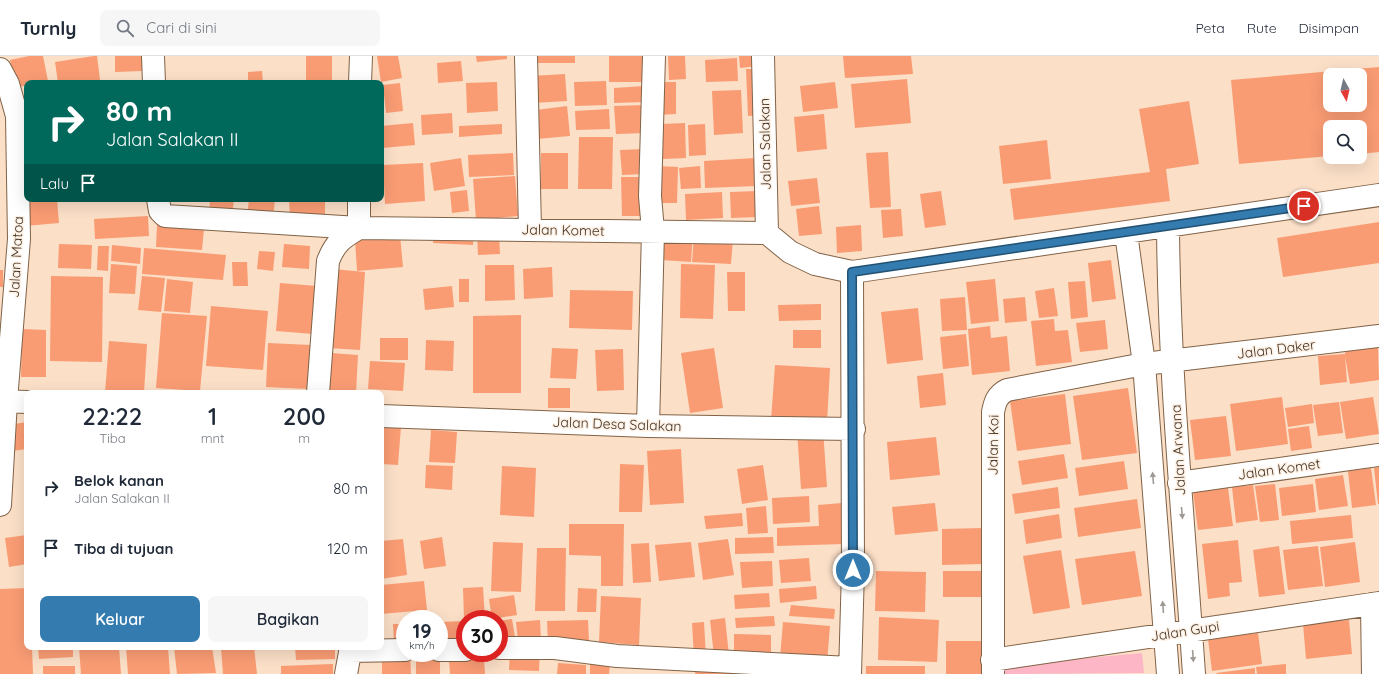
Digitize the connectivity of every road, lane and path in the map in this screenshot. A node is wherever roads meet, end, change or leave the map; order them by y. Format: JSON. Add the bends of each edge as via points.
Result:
{"nodes":[{"id":1,"x":153,"y":56,"type":"edge"},
{"id":2,"x":361,"y":56,"type":"edge"},
{"id":3,"x":526,"y":56,"type":"edge"},
{"id":4,"x":654,"y":56,"type":"edge"},
{"id":5,"x":763,"y":56,"type":"edge"},
{"id":6,"x":3,"y":79,"type":"edge"},
{"id":7,"x":154,"y":80,"type":"edge"},
{"id":8,"x":360,"y":80,"type":"edge"},
{"id":9,"x":1379,"y":195,"type":"edge"},
{"id":10,"x":158,"y":202,"type":"edge"},
{"id":11,"x":359,"y":202,"type":"edge"},
{"id":12,"x":1168,"y":226,"type":"junction"},
{"id":13,"x":358,"y":228,"type":"junction"},
{"id":14,"x":530,"y":229,"type":"junction"},
{"id":15,"x":653,"y":231,"type":"junction"},
{"id":16,"x":767,"y":232,"type":"junction"},
{"id":17,"x":1126,"y":233,"type":"junction"},
{"id":18,"x":852,"y":272,"type":"junction"},
{"id":19,"x":1379,"y":336,"type":"edge"},
{"id":20,"x":1173,"y":362,"type":"junction"},
{"id":21,"x":1144,"y":364,"type":"junction"},
{"id":22,"x":318,"y":390,"type":"edge"},
{"id":23,"x":11,"y":401,"type":"edge"},
{"id":24,"x":384,"y":416,"type":"edge"},
{"id":25,"x":648,"y":426,"type":"junction"},
{"id":26,"x":854,"y":429,"type":"junction"},
{"id":27,"x":1379,"y":455,"type":"edge"},
{"id":28,"x":1179,"y":483,"type":"junction"},
{"id":29,"x":0,"y":505,"type":"edge"},
{"id":30,"x":1375,"y":603,"type":"edge"},
{"id":31,"x":1191,"y":630,"type":"junction"},
{"id":32,"x":1165,"y":634,"type":"junction"},
{"id":33,"x":508,"y":648,"type":"edge"},
{"id":34,"x":351,"y":650,"type":"edge"},
{"id":35,"x":384,"y":650,"type":"edge"},
{"id":36,"x":396,"y":650,"type":"edge"},
{"id":37,"x":617,"y":665,"type":"edge"},
{"id":38,"x":992,"y":667,"type":"edge"},
{"id":39,"x":850,"y":671,"type":"edge"},
{"id":40,"x":346,"y":674,"type":"edge"},
{"id":41,"x":1168,"y":674,"type":"edge"},
{"id":42,"x":1194,"y":674,"type":"edge"},
{"id":43,"x":1373,"y":674,"type":"edge"}],
"edges":[{"from":1,"to":7,"type":"street"},
{"from":2,"to":8,"type":"street"},
{"from":3,"to":14,"type":"street"},
{"from":4,"to":15,"type":"street","via":[[650,196]]},
{"from":5,"to":16,"type":"street","name":"Jalan Salakan"},
{"from":6,"to":23,"type":"street","name":"Jalan Matoa","via":[[18,116],[19,239]]},
{"from":9,"to":12,"type":"street"},
{"from":10,"to":13,"type":"street","name":"Jalan Komet","via":[[160,211],[165,216],[175,218]]},
{"from":11,"to":13,"type":"street"},
{"from":12,"to":17,"type":"street"},
{"from":12,"to":20,"type":"street","name":"Jalan Arwana"},
{"from":13,"to":14,"type":"street","name":"Jalan Komet"},
{"from":13,"to":22,"type":"street","via":[[334,247],[328,261]]},
{"from":14,"to":15,"type":"street","name":"Jalan Komet"},
{"from":15,"to":16,"type":"street","name":"Jalan Komet"},
{"from":15,"to":25,"type":"street"},
{"from":16,"to":18,"type":"street","via":[[790,252],[815,264]]},
{"from":17,"to":18,"type":"street"},
{"from":17,"to":21,"type":"street","name":"Jalan Arwana"},
{"from":18,"to":26,"type":"street"},
{"from":19,"to":20,"type":"street","name":"Jalan Daker"},
{"from":20,"to":21,"type":"street","name":"Jalan Koi"},
{"from":20,"to":28,"type":"street","name":"Jalan Arwana"},
{"from":32,"to":21,"type":"street","name":"Jalan Arwana","one_way":true},
{"from":21,"to":38,"type":"street","name":"Jalan Koi","via":[[1007,390],[1000,394],[995,403]]},
{"from":23,"to":29,"type":"street","name":"Jalan Matoa"},
{"from":24,"to":25,"type":"street","name":"Jalan Desa Salakan"},
{"from":25,"to":26,"type":"street","name":"Jalan Desa Salakan"},
{"from":26,"to":39,"type":"street"},
{"from":27,"to":28,"type":"street","name":"Jalan Komet"},
{"from":28,"to":31,"type":"street","name":"Jalan Arwana","one_way":true},
{"from":30,"to":31,"type":"street","name":"Jalan Gupi"},
{"from":30,"to":43,"type":"street"},
{"from":31,"to":32,"type":"street","name":"Jalan Gupi"},
{"from":31,"to":42,"type":"street","name":"Jalan Arwana","one_way":true},
{"from":32,"to":38,"type":"street","name":"Jalan Gupi"},
{"from":32,"to":41,"type":"street","name":"Jalan Arwana"},
{"from":33,"to":37,"type":"street","via":[[556,648]]},
{"from":34,"to":40,"type":"street"},
{"from":35,"to":36,"type":"street"},
{"from":37,"to":39,"type":"street"}]}
